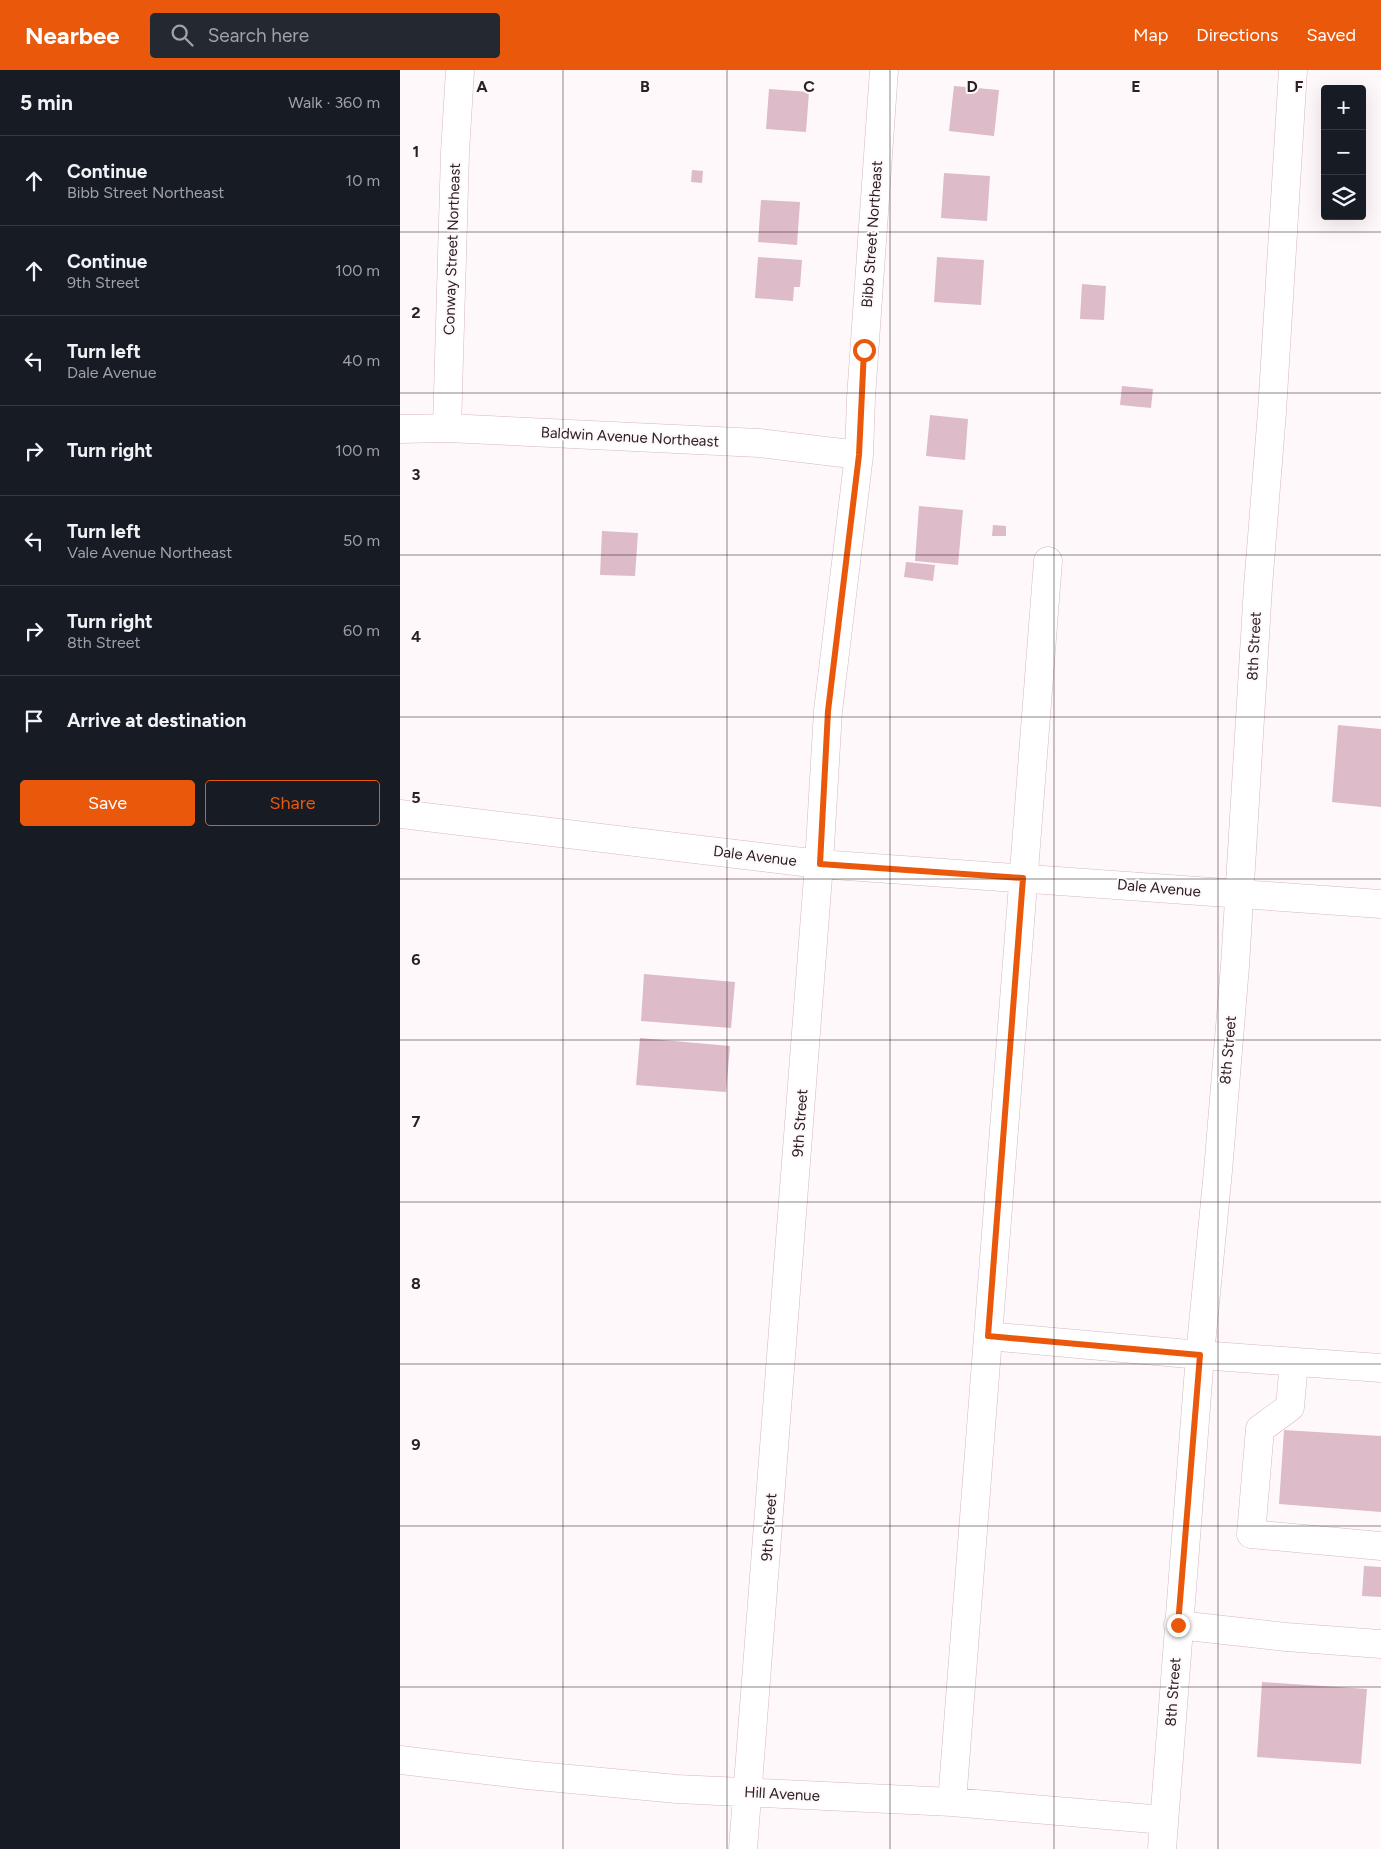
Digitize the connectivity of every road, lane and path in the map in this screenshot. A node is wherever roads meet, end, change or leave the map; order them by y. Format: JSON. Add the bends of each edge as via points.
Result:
{"nodes":[{"id":1,"x":460,"y":70,"type":"edge"},
{"id":2,"x":884,"y":70,"type":"edge"},
{"id":3,"x":1293,"y":70,"type":"edge"},
{"id":4,"x":861,"y":398,"type":"joint"},
{"id":5,"x":447,"y":428,"type":"junction"},
{"id":6,"x":400,"y":429,"type":"edge"},
{"id":7,"x":859,"y":455,"type":"junction"},
{"id":8,"x":1048,"y":561,"type":"dead end"},
{"id":9,"x":400,"y":814,"type":"edge"},
{"id":10,"x":820,"y":864,"type":"junction"},
{"id":11,"x":1023,"y":878,"type":"junction"},
{"id":12,"x":1239,"y":895,"type":"junction"},
{"id":13,"x":1381,"y":904,"type":"edge"},
{"id":14,"x":988,"y":1336,"type":"junction"},
{"id":15,"x":1200,"y":1355,"type":"junction"},
{"id":16,"x":1294,"y":1362,"type":"junction"},
{"id":17,"x":1381,"y":1368,"type":"edge"},
{"id":18,"x":1381,"y":1546,"type":"edge"},
{"id":19,"x":1178,"y":1625,"type":"junction"},
{"id":20,"x":1381,"y":1644,"type":"edge"},
{"id":21,"x":400,"y":1760,"type":"edge"},
{"id":22,"x":748,"y":1792,"type":"junction"},
{"id":23,"x":952,"y":1802,"type":"junction"},
{"id":24,"x":1164,"y":1820,"type":"junction"},
{"id":25,"x":743,"y":1849,"type":"edge"},
{"id":26,"x":1162,"y":1849,"type":"edge"}],
"edges":[{"from":1,"to":5,"type":"street","name":"Conway Street Northeast"},
{"from":2,"to":4,"type":"street","name":"Bibb Street Northeast"},
{"from":3,"to":12,"type":"street","name":"8th Street"},
{"from":4,"to":7,"type":"street","name":"9th Street"},
{"from":5,"to":6,"type":"street","name":"Baldwin Avenue Northeast"},
{"from":5,"to":7,"type":"street","name":"Baldwin Avenue Northeast","via":[[759,443]]},
{"from":7,"to":10,"type":"street","name":"9th Street","via":[[828,711]]},
{"from":8,"to":11,"type":"street"},
{"from":9,"to":10,"type":"street","name":"Dale Avenue"},
{"from":10,"to":11,"type":"street","name":"Dale Avenue"},
{"from":10,"to":22,"type":"street","name":"9th Street"},
{"from":11,"to":12,"type":"street","name":"Dale Avenue"},
{"from":11,"to":14,"type":"street"},
{"from":12,"to":13,"type":"street","name":"Dale Avenue"},
{"from":12,"to":15,"type":"street","name":"8th Street","via":[[1219,1162]]},
{"from":14,"to":15,"type":"street"},
{"from":14,"to":23,"type":"street"},
{"from":15,"to":16,"type":"street"},
{"from":15,"to":19,"type":"street","name":"8th Street"},
{"from":16,"to":17,"type":"street"},
{"from":16,"to":18,"type":"street","via":[[1290,1407],[1260,1429],[1251,1534]]},
{"from":19,"to":20,"type":"street"},
{"from":19,"to":24,"type":"street","name":"8th Street"},
{"from":21,"to":22,"type":"street","name":"Hill Avenue","via":[[677,1789]]},
{"from":22,"to":23,"type":"street","name":"Hill Avenue"},
{"from":22,"to":25,"type":"street","name":"9th Street"},
{"from":23,"to":24,"type":"street","name":"Hill Avenue"},
{"from":24,"to":26,"type":"street","name":"8th Street"}]}
